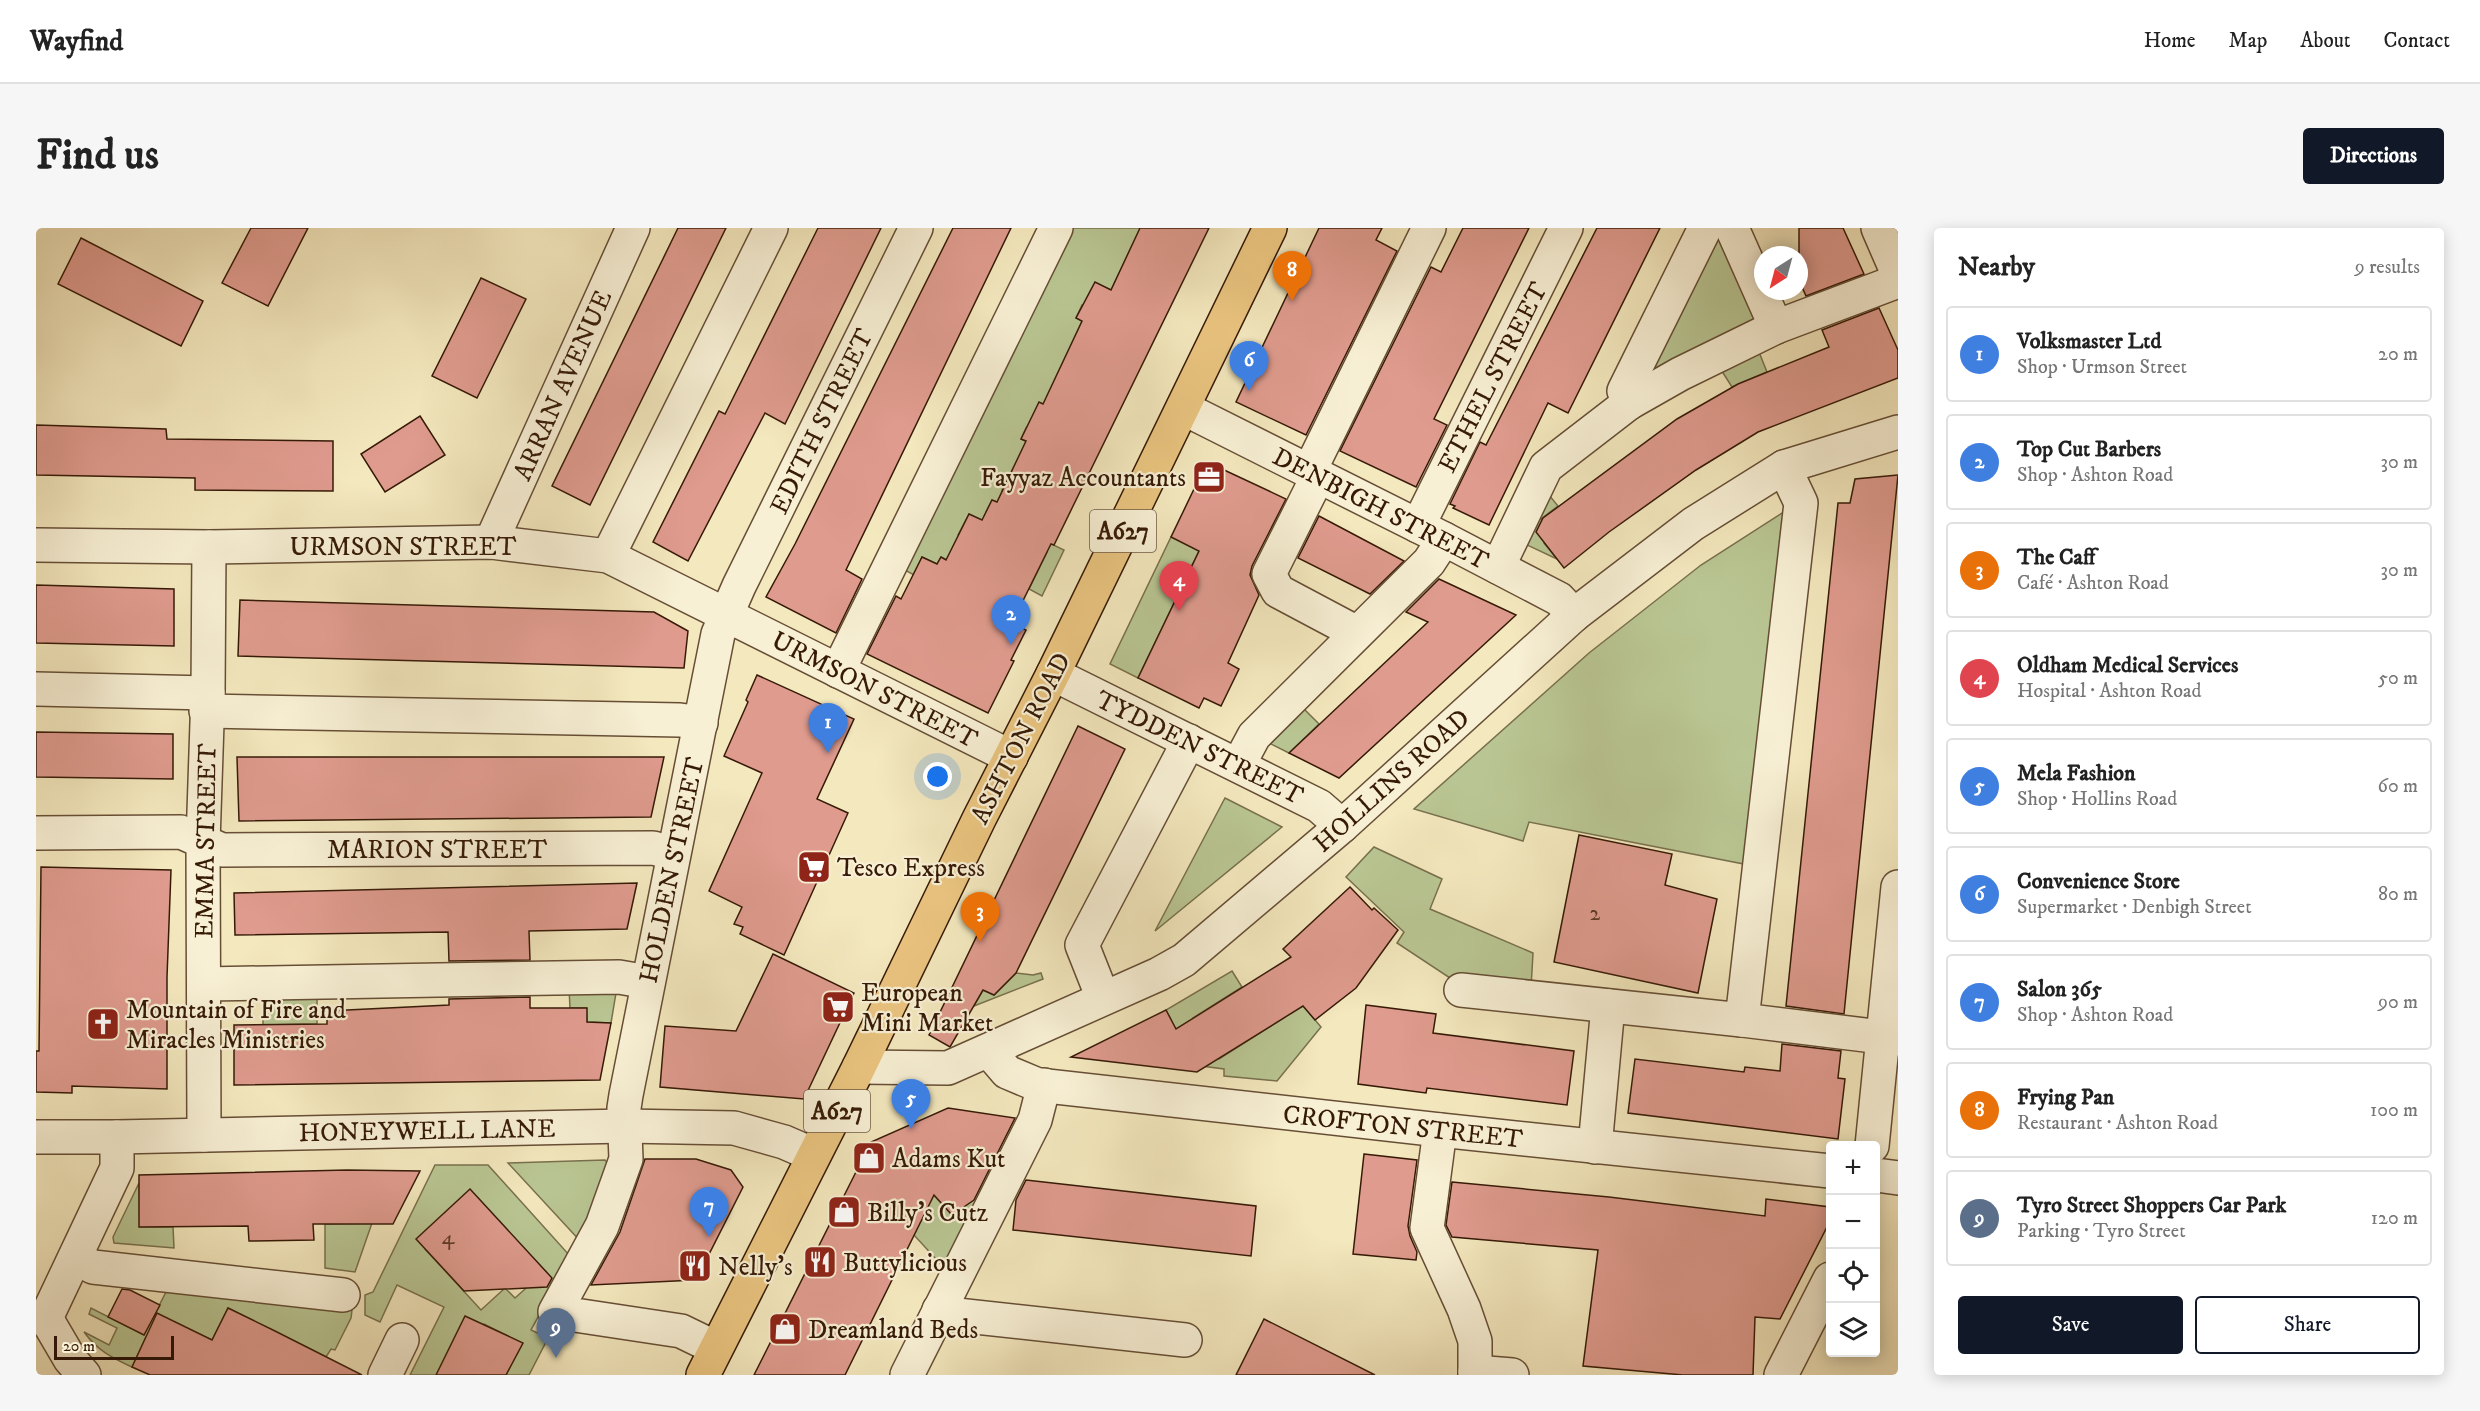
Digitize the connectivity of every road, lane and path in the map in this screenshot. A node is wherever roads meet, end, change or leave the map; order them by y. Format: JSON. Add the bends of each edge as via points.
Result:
{"nodes":[{"id":1,"x":633,"y":228,"type":"edge"},
{"id":2,"x":771,"y":228,"type":"edge"},
{"id":3,"x":916,"y":228,"type":"edge"},
{"id":4,"x":1056,"y":228,"type":"edge"},
{"id":5,"x":1270,"y":228,"type":"edge"},
{"id":6,"x":1429,"y":228,"type":"edge"},
{"id":7,"x":1566,"y":228,"type":"edge"},
{"id":8,"x":1705,"y":228,"type":"edge"},
{"id":9,"x":1732,"y":228,"type":"edge"},
{"id":10,"x":1878,"y":228,"type":"edge"},
{"id":11,"x":1898,"y":274,"type":"edge"},
{"id":12,"x":1898,"y":281,"type":"edge"},
{"id":13,"x":1776,"y":327,"type":"junction"},
{"id":14,"x":1629,"y":403,"type":"junction"},
{"id":15,"x":1183,"y":408,"type":"junction"},
{"id":16,"x":1898,"y":432,"type":"edge"},
{"id":17,"x":1784,"y":467,"type":"junction"},
{"id":18,"x":1313,"y":474,"type":"junction"},
{"id":19,"x":1431,"y":532,"type":"junction"},
{"id":20,"x":491,"y":542,"type":"junction"},
{"id":21,"x":36,"y":545,"type":"edge"},
{"id":22,"x":209,"y":547,"type":"junction"},
{"id":23,"x":608,"y":556,"type":"junction"},
{"id":24,"x":1498,"y":567,"type":"junction"},
{"id":25,"x":727,"y":615,"type":"junction"},
{"id":26,"x":1574,"y":615,"type":"junction"},
{"id":27,"x":1357,"y":633,"type":"junction"},
{"id":28,"x":838,"y":671,"type":"junction"},
{"id":29,"x":1053,"y":674,"type":"junction"},
{"id":30,"x":36,"y":688,"type":"edge"},
{"id":31,"x":207,"y":702,"type":"junction"},
{"id":32,"x":701,"y":723,"type":"junction"},
{"id":33,"x":1189,"y":741,"type":"junction"},
{"id":34,"x":1011,"y":757,"type":"junction"},
{"id":35,"x":1239,"y":764,"type":"junction"},
{"id":36,"x":1342,"y":826,"type":"junction"},
{"id":37,"x":36,"y":833,"type":"edge"},
{"id":38,"x":203,"y":842,"type":"junction"},
{"id":39,"x":673,"y":853,"type":"junction"},
{"id":40,"x":1898,"y":887,"type":"edge"},
{"id":41,"x":648,"y":982,"type":"junction"},
{"id":42,"x":204,"y":984,"type":"junction"},
{"id":43,"x":1461,"y":990,"type":"dead end"},
{"id":44,"x":1103,"y":998,"type":"junction"},
{"id":45,"x":1608,"y":1006,"type":"junction"},
{"id":46,"x":1742,"y":1020,"type":"junction"},
{"id":47,"x":1890,"y":1038,"type":"edge"},
{"id":48,"x":989,"y":1051,"type":"junction"},
{"id":49,"x":859,"y":1067,"type":"junction"},
{"id":50,"x":1044,"y":1085,"type":"junction"},
{"id":51,"x":625,"y":1126,"type":"junction"},
{"id":52,"x":1440,"y":1130,"type":"junction"},
{"id":53,"x":204,"y":1135,"type":"junction"},
{"id":54,"x":36,"y":1137,"type":"edge"},
{"id":55,"x":117,"y":1137,"type":"junction"},
{"id":56,"x":1873,"y":1141,"type":"edge"},
{"id":57,"x":1595,"y":1147,"type":"junction"},
{"id":58,"x":814,"y":1155,"type":"junction"},
{"id":59,"x":1826,"y":1171,"type":"edge"},
{"id":60,"x":1880,"y":1176,"type":"edge"},
{"id":61,"x":1898,"y":1178,"type":"edge"},
{"id":62,"x":75,"y":1258,"type":"junction"},
{"id":63,"x":1826,"y":1288,"type":"edge"},
{"id":64,"x":343,"y":1295,"type":"dead end"},
{"id":65,"x":939,"y":1310,"type":"junction"},
{"id":66,"x":41,"y":1318,"type":"edge"},
{"id":67,"x":1185,"y":1340,"type":"dead end"},
{"id":68,"x":402,"y":1341,"type":"dead end"},
{"id":69,"x":710,"y":1362,"type":"edge"},
{"id":70,"x":1475,"y":1374,"type":"edge"},
{"id":71,"x":84,"y":1375,"type":"edge"},
{"id":72,"x":385,"y":1375,"type":"edge"},
{"id":73,"x":907,"y":1375,"type":"edge"},
{"id":74,"x":1512,"y":1375,"type":"edge"},
{"id":75,"x":1781,"y":1375,"type":"edge"}],
"edges":[{"from":1,"to":20,"type":"street","name":"ARRAN AVENUE"},
{"from":2,"to":23,"type":"street"},
{"from":3,"to":25,"type":"street","name":"EDITH STREET"},
{"from":4,"to":28,"type":"street"},
{"from":5,"to":15,"type":"highway","name":"ASHTON ROAD","number":"A627"},
{"from":6,"to":18,"type":"street"},
{"from":7,"to":19,"type":"street","name":"ETHEL STREET"},
{"from":8,"to":14,"type":"street","via":[[1624,391]]},
{"from":9,"to":13,"type":"street"},
{"from":10,"to":11,"type":"street"},
{"from":12,"to":13,"type":"street"},
{"from":13,"to":14,"type":"street"},
{"from":14,"to":24,"type":"street","via":[[1546,467]]},
{"from":15,"to":18,"type":"street","name":"DENBIGH STREET"},
{"from":15,"to":29,"type":"highway","name":"ASHTON ROAD","number":"A627"},
{"from":16,"to":17,"type":"street","name":"HOLLINS ROAD"},
{"from":17,"to":26,"type":"street","name":"HOLLINS ROAD","via":[[1693,524]]},
{"from":17,"to":46,"type":"street","via":[[1801,503]]},
{"from":18,"to":19,"type":"street","name":"DENBIGH STREET"},
{"from":18,"to":27,"type":"street","via":[[1269,574],[1278,591]]},
{"from":19,"to":24,"type":"street","name":"DENBIGH STREET"},
{"from":19,"to":27,"type":"street","name":"ETHEL STREET","via":[[1435,556]]},
{"from":20,"to":22,"type":"street","name":"URMSON STREET"},
{"from":20,"to":23,"type":"street","name":"URMSON STREET"},
{"from":21,"to":22,"type":"street","name":"URMSON STREET"},
{"from":22,"to":31,"type":"street","name":"EMMA STREET"},
{"from":23,"to":25,"type":"street","name":"URMSON STREET"},
{"from":24,"to":26,"type":"street","name":"DENBIGH STREET","via":[[1559,599]]},
{"from":25,"to":28,"type":"street","name":"URMSON STREET"},
{"from":25,"to":32,"type":"street","name":"HOLDEN STREET","via":[[718,634]]},
{"from":26,"to":36,"type":"street","name":"HOLLINS ROAD"},
{"from":27,"to":35,"type":"street","name":"ETHEL STREET","via":[[1254,735]]},
{"from":28,"to":34,"type":"street","name":"URMSON STREET"},
{"from":29,"to":33,"type":"street","name":"TYDDEN STREET"},
{"from":29,"to":34,"type":"highway","name":"ASHTON ROAD","number":"A627"},
{"from":30,"to":31,"type":"street"},
{"from":31,"to":32,"type":"street"},
{"from":31,"to":38,"type":"street","name":"EMMA STREET"},
{"from":32,"to":39,"type":"street","name":"HOLDEN STREET"},
{"from":33,"to":35,"type":"street","name":"TYDDEN STREET"},
{"from":33,"to":44,"type":"street","via":[[1082,945]]},
{"from":34,"to":49,"type":"highway","name":"ASHTON ROAD","number":"A627"},
{"from":35,"to":36,"type":"street","name":"TYDDEN STREET","via":[[1324,808]]},
{"from":36,"to":44,"type":"street","name":"HOLLINS ROAD","via":[[1184,960]]},
{"from":37,"to":38,"type":"street","name":"MARION STREET","via":[[181,832]]},
{"from":38,"to":39,"type":"street","name":"MARION STREET","via":[[222,850],[653,848]]},
{"from":38,"to":42,"type":"street","name":"EMMA STREET"},
{"from":39,"to":41,"type":"street","name":"HOLDEN STREET"},
{"from":40,"to":47,"type":"street"},
{"from":41,"to":42,"type":"street","via":[[619,977]]},
{"from":41,"to":51,"type":"street","name":"HOLDEN STREET","via":[[624,1108]]},
{"from":42,"to":53,"type":"street","name":"EMMA STREET"},
{"from":43,"to":45,"type":"street"},
{"from":44,"to":48,"type":"street","name":"HOLLINS ROAD"},
{"from":45,"to":46,"type":"street"},
{"from":45,"to":57,"type":"street"},
{"from":46,"to":47,"type":"street"},
{"from":47,"to":56,"type":"street"},
{"from":48,"to":49,"type":"street","name":"HOLLINS ROAD","via":[[948,1068]]},
{"from":48,"to":50,"type":"street","name":"CROFTON STREET","via":[[1007,1072]]},
{"from":49,"to":58,"type":"highway","name":"ASHTON ROAD","number":"A627"},
{"from":50,"to":52,"type":"street","name":"CROFTON STREET"},
{"from":50,"to":65,"type":"street","via":[[1035,1120]]},
{"from":51,"to":53,"type":"street","name":"HONEYWELL LANE"},
{"from":51,"to":58,"type":"street","name":"HONEYWELL LANE","via":[[734,1128]]},
{"from":51,"to":69,"type":"street","name":"HOLDEN STREET","via":[[626,1159],[602,1226],[555,1312],[681,1332]]},
{"from":52,"to":57,"type":"street","name":"CROFTON STREET"},
{"from":52,"to":70,"type":"street","via":[[1427,1228],[1475,1341]]},
{"from":53,"to":55,"type":"street","name":"HONEYWELL LANE"},
{"from":54,"to":55,"type":"street","name":"HONEYWELL LANE"},
{"from":55,"to":62,"type":"street","via":[[117,1168]]},
{"from":57,"to":59,"type":"street","name":"CROFTON STREET"},
{"from":58,"to":69,"type":"highway","name":"ASHTON ROAD","number":"A627"},
{"from":60,"to":61,"type":"street"},
{"from":62,"to":64,"type":"street","via":[[93,1267]]},
{"from":62,"to":66,"type":"street"},
{"from":63,"to":75,"type":"street"},
{"from":65,"to":67,"type":"street"},
{"from":65,"to":73,"type":"street"},
{"from":66,"to":71,"type":"street"},
{"from":68,"to":72,"type":"street"},
{"from":70,"to":74,"type":"street"}]}
